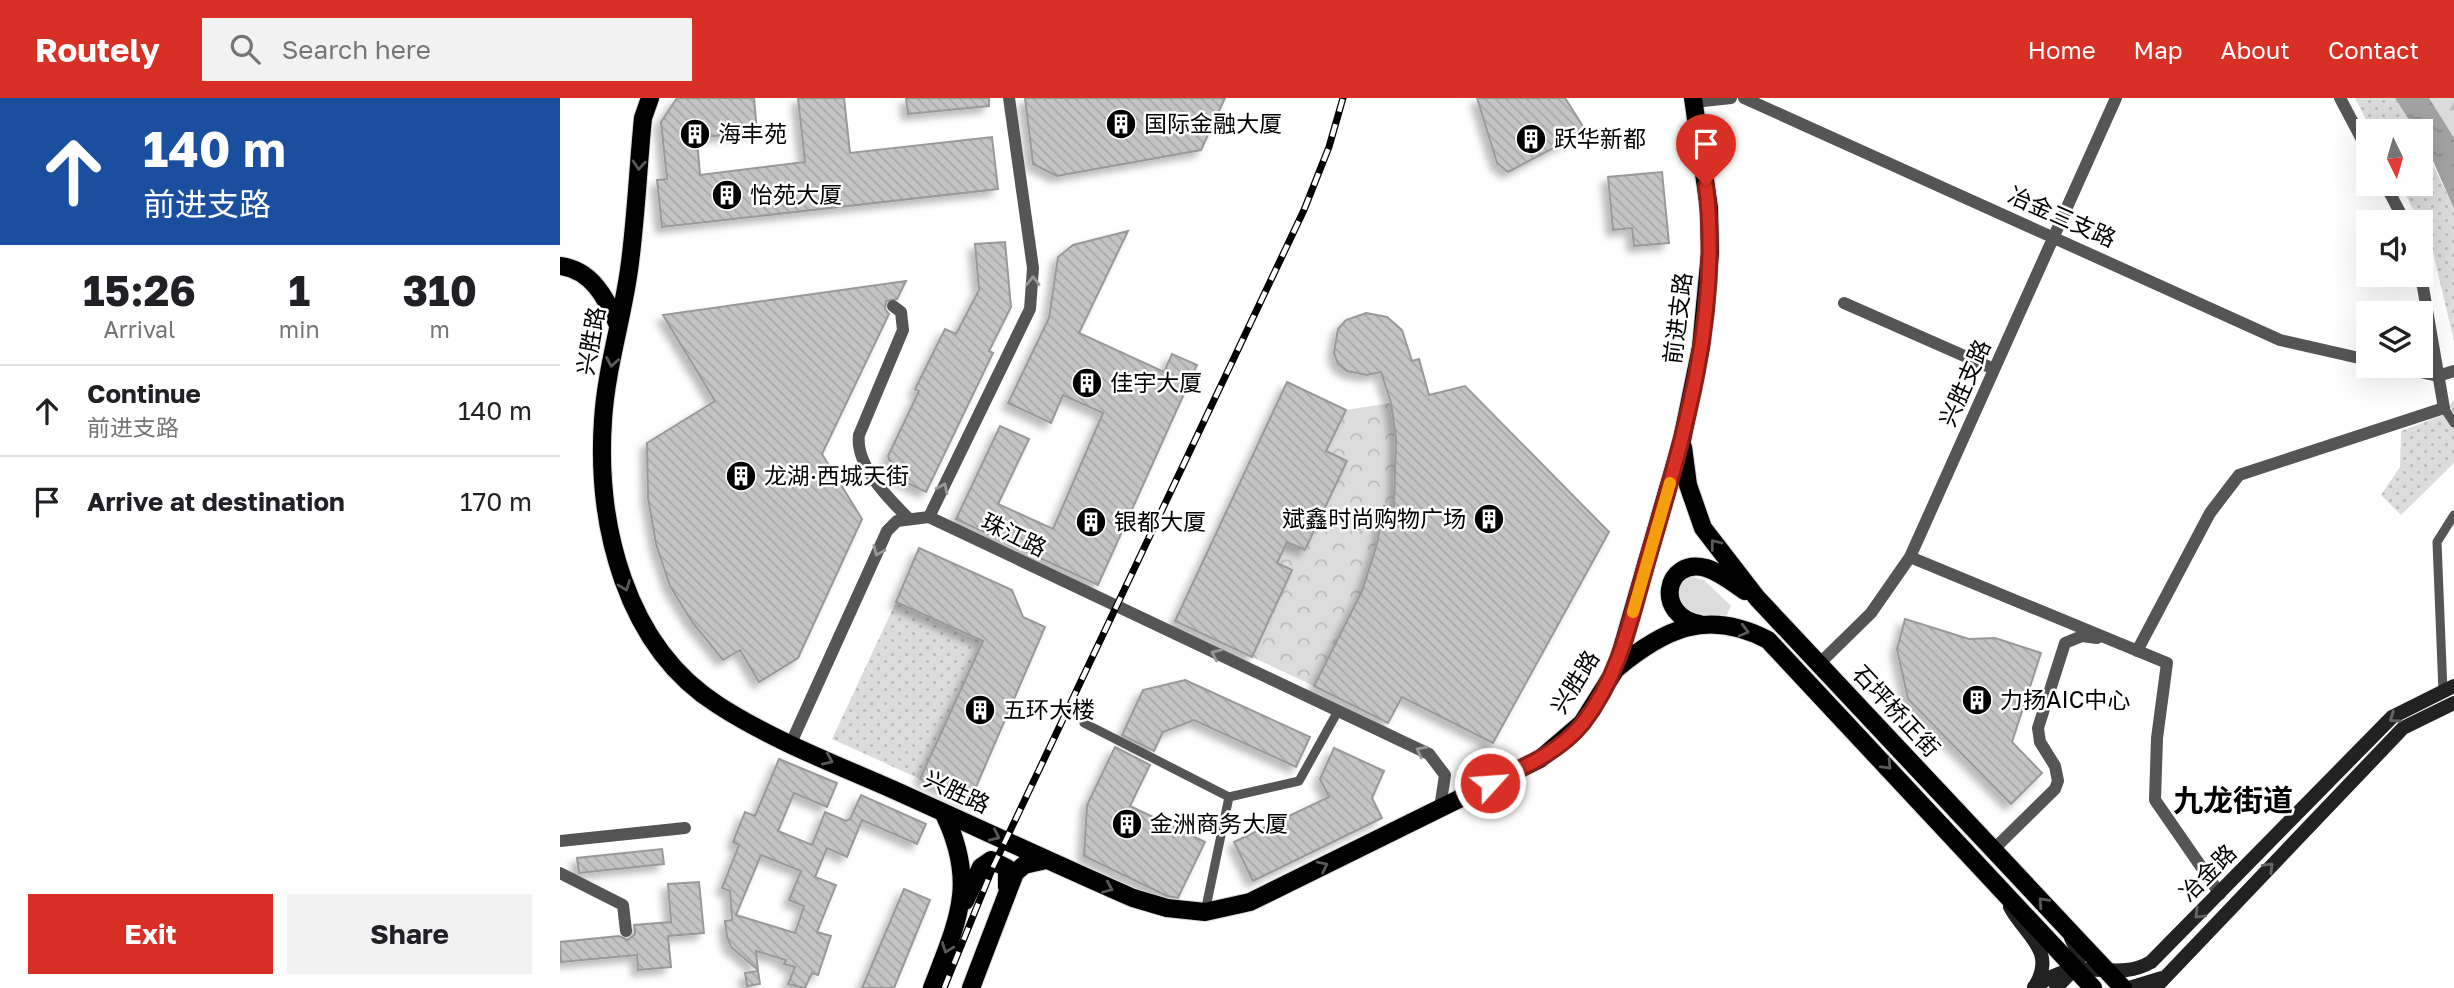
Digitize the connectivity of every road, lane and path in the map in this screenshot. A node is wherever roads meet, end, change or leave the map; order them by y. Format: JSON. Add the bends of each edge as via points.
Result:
{"nodes":[{"id":1,"x":650,"y":98,"type":"edge"},
{"id":2,"x":1009,"y":98,"type":"edge"},
{"id":3,"x":1731,"y":98,"type":"edge"},
{"id":4,"x":1744,"y":98,"type":"edge"},
{"id":5,"x":2116,"y":98,"type":"edge"},
{"id":6,"x":2340,"y":98,"type":"edge"},
{"id":7,"x":1694,"y":100,"type":"edge"},
{"id":8,"x":2356,"y":128,"type":"edge"},
{"id":9,"x":2054,"y":236,"type":"junction"},
{"id":10,"x":560,"y":266,"type":"edge"},
{"id":11,"x":2423,"y":287,"type":"edge"},
{"id":12,"x":1844,"y":303,"type":"dead end"},
{"id":13,"x":894,"y":306,"type":"dead end"},
{"id":14,"x":618,"y":325,"type":"junction"},
{"id":15,"x":2356,"y":357,"type":"edge"},
{"id":16,"x":1994,"y":369,"type":"junction"},
{"id":17,"x":2454,"y":371,"type":"edge"},
{"id":18,"x":2433,"y":375,"type":"edge"},
{"id":19,"x":2438,"y":376,"type":"junction"},
{"id":20,"x":2444,"y":408,"type":"junction"},
{"id":21,"x":2454,"y":423,"type":"edge"},
{"id":22,"x":1682,"y":440,"type":"junction"},
{"id":23,"x":2454,"y":515,"type":"edge"},
{"id":24,"x":929,"y":517,"type":"junction"},
{"id":25,"x":908,"y":518,"type":"junction"},
{"id":26,"x":1654,"y":540,"type":"joint"},
{"id":27,"x":1910,"y":557,"type":"junction"},
{"id":28,"x":1757,"y":598,"type":"junction"},
{"id":29,"x":1711,"y":626,"type":"junction"},
{"id":30,"x":2111,"y":640,"type":"junction"},
{"id":31,"x":2137,"y":651,"type":"junction"},
{"id":32,"x":1819,"y":664,"type":"junction"},
{"id":33,"x":1616,"y":669,"type":"junction"},
{"id":34,"x":2449,"y":689,"type":"edge"},
{"id":35,"x":2454,"y":703,"type":"edge"},
{"id":36,"x":1338,"y":711,"type":"junction"},
{"id":37,"x":1084,"y":723,"type":"dead end"},
{"id":38,"x":790,"y":743,"type":"junction"},
{"id":39,"x":1229,"y":797,"type":"junction"},
{"id":40,"x":1440,"y":808,"type":"junction"},
{"id":41,"x":943,"y":812,"type":"junction"},
{"id":42,"x":685,"y":828,"type":"dead end"},
{"id":43,"x":560,"y":841,"type":"edge"},
{"id":44,"x":1993,"y":850,"type":"junction"},
{"id":45,"x":1046,"y":860,"type":"junction"},
{"id":46,"x":560,"y":873,"type":"edge"},
{"id":47,"x":1007,"y":887,"type":"junction"},
{"id":48,"x":2000,"y":887,"type":"junction"},
{"id":49,"x":2220,"y":894,"type":"junction"},
{"id":50,"x":961,"y":912,"type":"junction"},
{"id":51,"x":1205,"y":912,"type":"junction"},
{"id":52,"x":2065,"y":926,"type":"junction"},
{"id":53,"x":626,"y":931,"type":"dead end"},
{"id":54,"x":2151,"y":961,"type":"junction"},
{"id":55,"x":2076,"y":970,"type":"junction"},
{"id":56,"x":2106,"y":980,"type":"edge"},
{"id":57,"x":2158,"y":983,"type":"edge"},
{"id":58,"x":2033,"y":987,"type":"edge"},
{"id":59,"x":932,"y":988,"type":"edge"},
{"id":60,"x":971,"y":988,"type":"edge"},
{"id":61,"x":2056,"y":988,"type":"edge"},
{"id":62,"x":2083,"y":988,"type":"edge"},
{"id":63,"x":2092,"y":988,"type":"edge"},
{"id":64,"x":2125,"y":988,"type":"edge"}],
"edges":[{"from":1,"to":14,"type":"main road","name":"兴胜路","one_way":true,"via":[[643,118],[629,271]]},
{"from":24,"to":2,"type":"street","one_way":true,"via":[[1030,309],[1033,268]]},
{"from":3,"to":7,"type":"street"},
{"from":4,"to":9,"type":"street","name":"冶金三支路"},
{"from":5,"to":9,"type":"street","name":"兴胜支路"},
{"from":6,"to":8,"type":"street"},
{"from":7,"to":22,"type":"main road","name":"前进支路","via":[[1709,208],[1710,253],[1701,347]]},
{"from":9,"to":15,"type":"street","name":"冶金三支路","via":[[2280,340]]},
{"from":9,"to":16,"type":"street","name":"兴胜支路"},
{"from":10,"to":14,"type":"main road","via":[[589,278],[607,299]]},
{"from":11,"to":19,"type":"street"},
{"from":12,"to":16,"type":"street"},
{"from":13,"to":25,"type":"street","via":[[901,312],[902,330],[859,435],[858,448],[887,497]]},
{"from":14,"to":38,"type":"main road","name":"兴胜路","one_way":true,"via":[[603,418],[603,461],[607,516],[624,586],[657,648],[682,675],[716,704]]},
{"from":16,"to":27,"type":"street","name":"兴胜支路"},
{"from":17,"to":19,"type":"street"},
{"from":18,"to":19,"type":"street"},
{"from":19,"to":20,"type":"street"},
{"from":20,"to":21,"type":"street"},
{"from":20,"to":31,"type":"street","via":[[2239,475],[2210,513]]},
{"from":22,"to":26,"type":"main road","name":"前进支路"},
{"from":28,"to":22,"type":"main road","name":"石坪桥正街","one_way":true,"via":[[1703,528],[1688,485]]},
{"from":23,"to":34,"type":"street","via":[[2437,542]]},
{"from":24,"to":25,"type":"street"},
{"from":36,"to":24,"type":"street","name":"珠江路","one_way":true},
{"from":25,"to":38,"type":"street","one_way":true,"via":[[887,531]]},
{"from":26,"to":33,"type":"main road","name":"兴胜路"},
{"from":27,"to":30,"type":"street"},
{"from":27,"to":32,"type":"street","name":"兴胜支路","via":[[1871,613]]},
{"from":28,"to":29,"type":"main road","via":[[1713,570],[1698,566],[1682,570],[1670,588],[1674,611],[1684,620]]},
{"from":28,"to":32,"type":"main road","name":"石坪桥正街"},
{"from":29,"to":33,"type":"main road","name":"石坪桥正街","via":[[1671,631]]},
{"from":29,"to":48,"type":"main road","name":"石坪桥正街","one_way":true,"via":[[1744,630],[1778,648]]},
{"from":30,"to":31,"type":"street"},
{"from":30,"to":44,"type":"street","via":[[2082,636],[2070,639],[2062,648],[2038,728],[2057,774],[2055,789]]},
{"from":31,"to":49,"type":"street","via":[[2167,663],[2157,737],[2155,800]]},
{"from":32,"to":44,"type":"main road","name":"石坪桥正街"},
{"from":33,"to":40,"type":"main road","name":"兴胜路","via":[[1582,723],[1561,744]]},
{"from":34,"to":49,"type":"main road","name":"冶金路","one_way":true,"via":[[2392,718]]},
{"from":57,"to":35,"type":"main road","name":"冶金路","one_way":true,"via":[[2403,728]]},
{"from":36,"to":39,"type":"street","via":[[1299,781]]},
{"from":40,"to":36,"type":"street","name":"珠江路","one_way":true,"via":[[1445,775],[1429,754]]},
{"from":37,"to":39,"type":"street"},
{"from":38,"to":41,"type":"main road","name":"兴胜路","one_way":true},
{"from":39,"to":51,"type":"street"},
{"from":51,"to":40,"type":"main road","name":"兴胜路","one_way":true,"via":[[1250,902]]},
{"from":41,"to":45,"type":"main road","name":"兴胜路","one_way":true},
{"from":41,"to":50,"type":"main road","via":[[960,854]]},
{"from":42,"to":43,"type":"street"},
{"from":52,"to":44,"type":"main road","name":"石坪桥正街","one_way":true},
{"from":45,"to":47,"type":"main road","via":[[1024,865]]},
{"from":45,"to":51,"type":"main road","name":"兴胜路","one_way":true,"via":[[1133,898]]},
{"from":46,"to":53,"type":"street","via":[[623,905]]},
{"from":47,"to":50,"type":"main road","via":[[1007,868],[991,860],[981,867]]},
{"from":47,"to":60,"type":"main road"},
{"from":48,"to":55,"type":"main road","name":"石坪桥正街"},
{"from":48,"to":58,"type":"main road","via":[[2043,953],[2043,969]]},
{"from":49,"to":54,"type":"main road","name":"冶金路","one_way":true},
{"from":50,"to":59,"type":"main road","one_way":true},
{"from":52,"to":55,"type":"main road","via":[[2079,954]]},
{"from":52,"to":56,"type":"main road","name":"石坪桥正街"},
{"from":54,"to":56,"type":"main road","name":"冶金路"},
{"from":54,"to":64,"type":"main road"},
{"from":55,"to":56,"type":"main road","name":"冶金路"},
{"from":55,"to":58,"type":"main road","name":"冶金路"},
{"from":55,"to":61,"type":"main road"},
{"from":55,"to":63,"type":"main road","name":"石坪桥正街"},
{"from":56,"to":63,"type":"main road"},
{"from":56,"to":64,"type":"main road","name":"石坪桥正街"},
{"from":57,"to":64,"type":"main road"},
{"from":62,"to":63,"type":"main road"}]}
